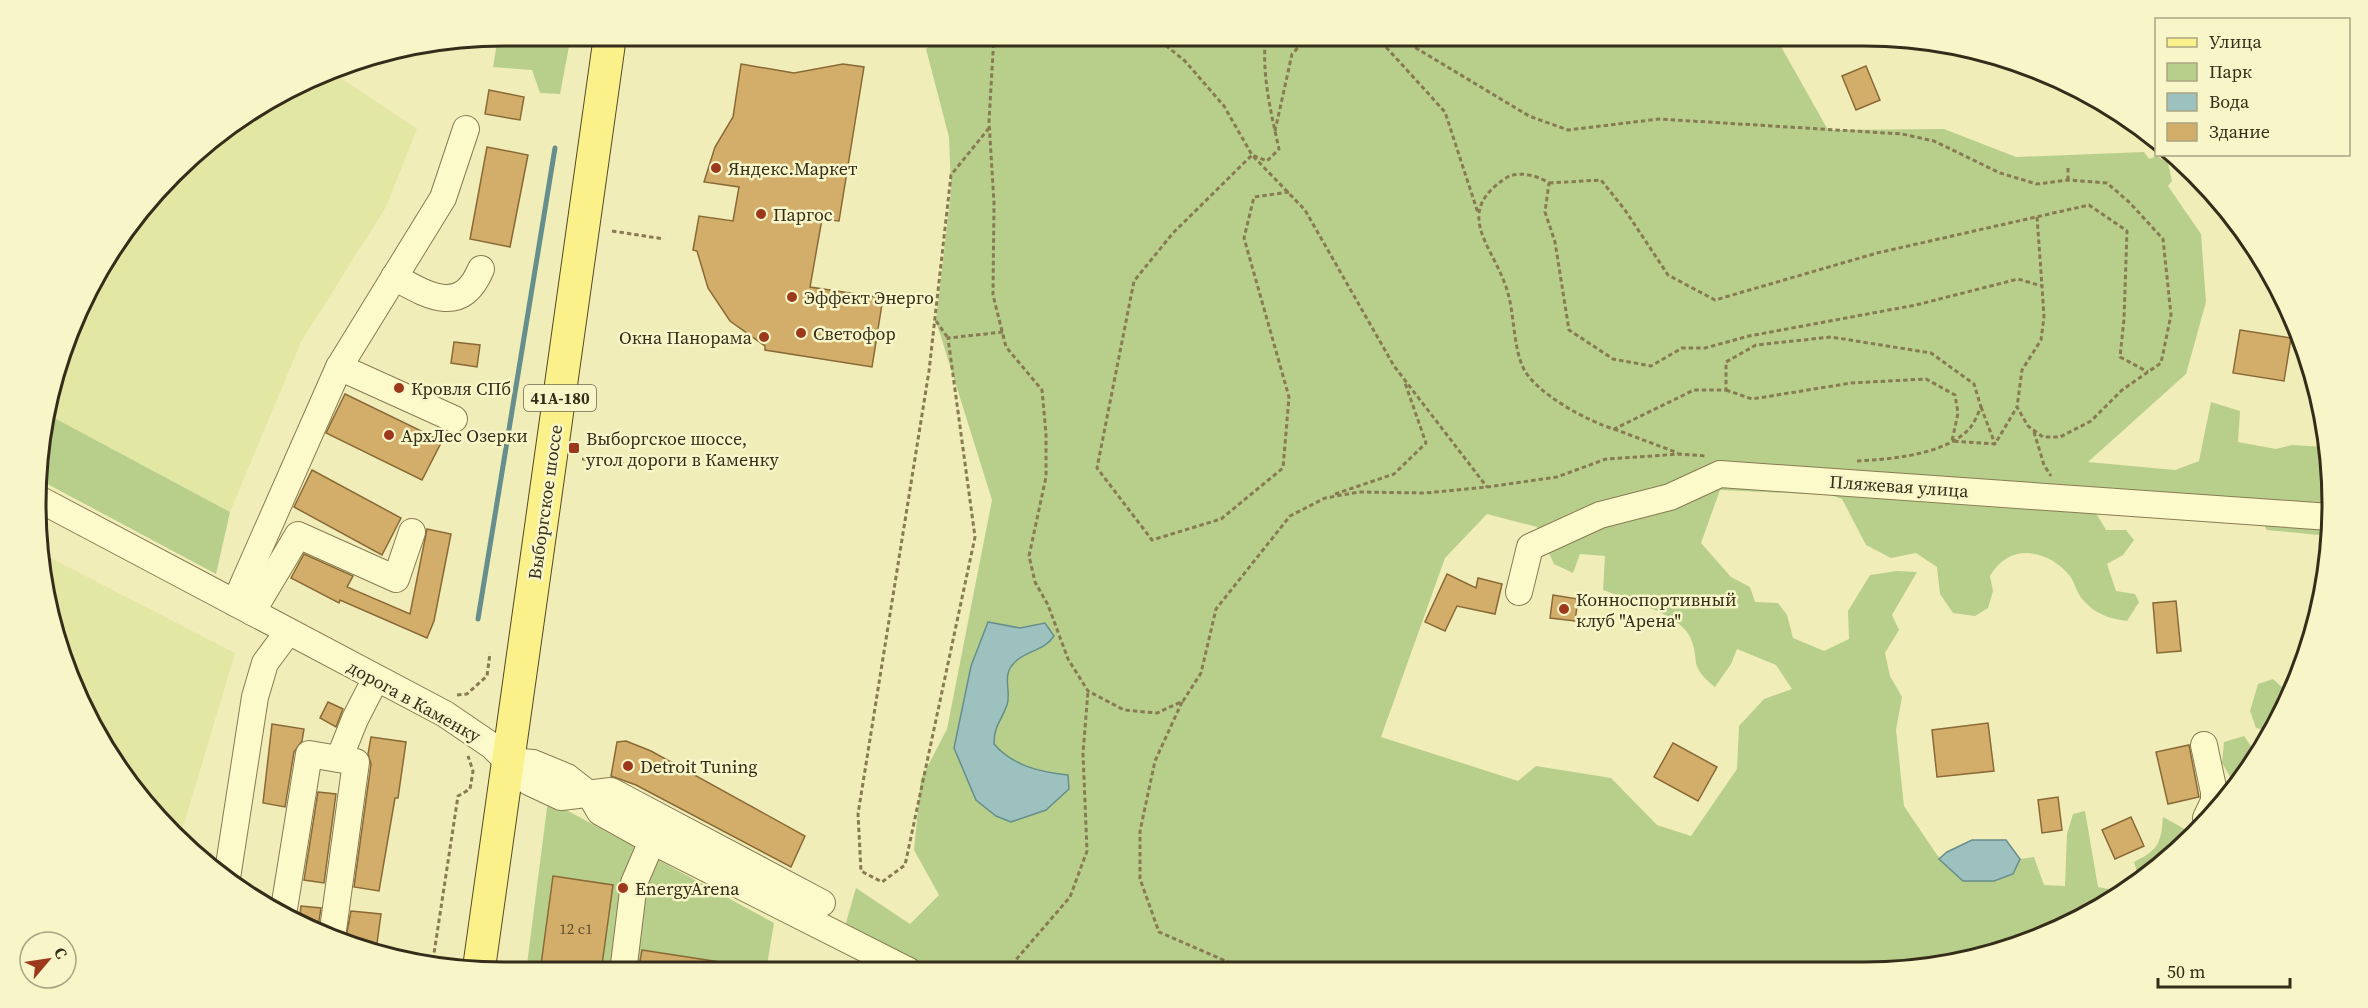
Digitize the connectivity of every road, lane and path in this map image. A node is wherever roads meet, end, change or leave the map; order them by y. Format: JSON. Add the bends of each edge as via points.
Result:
{"nodes":[{"id":1,"x":590,"y":46,"type":"edge"},
{"id":2,"x":608,"y":46,"type":"edge"},
{"id":3,"x":993,"y":46,"type":"edge"},
{"id":4,"x":1166,"y":46,"type":"edge"},
{"id":5,"x":1265,"y":46,"type":"edge"},
{"id":6,"x":1300,"y":46,"type":"edge"},
{"id":7,"x":1385,"y":46,"type":"edge"},
{"id":8,"x":1412,"y":46,"type":"edge"},
{"id":9,"x":989,"y":128,"type":"junction"},
{"id":10,"x":466,"y":129,"type":"dead end"},
{"id":11,"x":1275,"y":132,"type":"junction"},
{"id":12,"x":1252,"y":155,"type":"junction"},
{"id":13,"x":2067,"y":168,"type":"dead end"},
{"id":14,"x":2068,"y":180,"type":"junction"},
{"id":15,"x":1549,"y":183,"type":"junction"},
{"id":16,"x":1289,"y":192,"type":"junction"},
{"id":17,"x":1478,"y":213,"type":"junction"},
{"id":18,"x":2037,"y":217,"type":"junction"},
{"id":19,"x":612,"y":231,"type":"dead end"},
{"id":20,"x":664,"y":239,"type":"dead end"},
{"id":21,"x":481,"y":269,"type":"dead end"},
{"id":22,"x":394,"y":277,"type":"junction"},
{"id":23,"x":2042,"y":286,"type":"junction"},
{"id":24,"x":936,"y":321,"type":"junction"},
{"id":25,"x":1003,"y":332,"type":"junction"},
{"id":26,"x":948,"y":338,"type":"junction"},
{"id":27,"x":339,"y":367,"type":"junction"},
{"id":28,"x":2148,"y":372,"type":"junction"},
{"id":29,"x":1404,"y":379,"type":"junction"},
{"id":30,"x":1726,"y":390,"type":"junction"},
{"id":31,"x":1981,"y":407,"type":"junction"},
{"id":32,"x":2017,"y":407,"type":"junction"},
{"id":33,"x":454,"y":420,"type":"dead end"},
{"id":34,"x":1614,"y":429,"type":"junction"},
{"id":35,"x":2033,"y":430,"type":"junction"},
{"id":36,"x":1952,"y":441,"type":"junction"},
{"id":37,"x":1995,"y":444,"type":"junction"},
{"id":38,"x":1680,"y":454,"type":"junction"},
{"id":39,"x":1713,"y":456,"type":"dead end"},
{"id":40,"x":582,"y":459,"type":"dead end"},
{"id":41,"x":1850,"y":461,"type":"dead end"},
{"id":42,"x":633,"y":464,"type":"dead end"},
{"id":43,"x":1487,"y":487,"type":"junction"},
{"id":44,"x":1325,"y":498,"type":"junction"},
{"id":45,"x":2065,"y":498,"type":"junction"},
{"id":46,"x":46,"y":503,"type":"edge"},
{"id":47,"x":2322,"y":516,"type":"edge"},
{"id":48,"x":412,"y":532,"type":"dead end"},
{"id":49,"x":1519,"y":592,"type":"dead end"},
{"id":50,"x":243,"y":608,"type":"junction"},
{"id":51,"x":288,"y":632,"type":"junction"},
{"id":52,"x":490,"y":653,"type":"dead end"},
{"id":53,"x":376,"y":678,"type":"junction"},
{"id":54,"x":1088,"y":691,"type":"junction"},
{"id":55,"x":450,"y":693,"type":"dead end"},
{"id":56,"x":1183,"y":701,"type":"junction"},
{"id":57,"x":2204,"y":745,"type":"dead end"},
{"id":58,"x":489,"y":753,"type":"junction"},
{"id":59,"x":339,"y":759,"type":"junction"},
{"id":60,"x":590,"y":795,"type":"junction"},
{"id":61,"x":2214,"y":799,"type":"edge"},
{"id":62,"x":652,"y":841,"type":"junction"},
{"id":63,"x":228,"y":869,"type":"edge"},
{"id":64,"x":822,"y":903,"type":"dead end"},
{"id":65,"x":285,"y":905,"type":"edge"},
{"id":66,"x":333,"y":928,"type":"edge"},
{"id":67,"x":434,"y":956,"type":"edge"},
{"id":68,"x":461,"y":960,"type":"edge"},
{"id":69,"x":479,"y":961,"type":"edge"},
{"id":70,"x":623,"y":962,"type":"edge"},
{"id":71,"x":891,"y":962,"type":"edge"},
{"id":72,"x":1014,"y":962,"type":"edge"},
{"id":73,"x":1228,"y":962,"type":"edge"}],
"edges":[{"from":1,"to":58,"type":"main road","name":"Выборгское шоссе","number":"41А-180"},
{"from":2,"to":58,"type":"main road","name":"Выборгское шоссе","number":"41А-180"},
{"from":3,"to":9,"type":"path"},
{"from":4,"to":12,"type":"path","via":[[1185,61],[1224,106]]},
{"from":5,"to":11,"type":"path"},
{"from":6,"to":11,"type":"path","via":[[1292,54]]},
{"from":7,"to":17,"type":"path","via":[[1445,112]]},
{"from":8,"to":14,"type":"path","via":[[1528,116],[1568,130],[1659,119],[1902,134],[1934,141],[2000,173],[2037,184]]},
{"from":9,"to":24,"type":"path","via":[[951,175]]},
{"from":9,"to":25,"type":"path","via":[[994,203],[993,295]]},
{"from":10,"to":22,"type":"street","via":[[443,198]]},
{"from":11,"to":12,"type":"path","via":[[1280,149],[1267,161]]},
{"from":12,"to":16,"type":"path"},
{"from":12,"to":16,"type":"path","via":[[1173,233],[1134,281],[1097,468],[1152,540],[1221,519],[1283,468],[1288,397],[1244,238],[1254,197]]},
{"from":13,"to":14,"type":"path"},
{"from":14,"to":28,"type":"path","via":[[2107,183],[2163,239],[2171,315],[2161,363]]},
{"from":15,"to":17,"type":"path","via":[[1538,176],[1509,176],[1489,190]]},
{"from":15,"to":18,"type":"path","via":[[1601,180],[1668,275],[1715,300],[1877,253]]},
{"from":15,"to":23,"type":"path","via":[[1545,212],[1555,242],[1569,330],[1613,359],[1651,366],[1682,348],[1705,348],[1916,305],[2018,279]]},
{"from":16,"to":29,"type":"path","via":[[1305,210]]},
{"from":17,"to":34,"type":"path","via":[[1482,239],[1506,285],[1522,367],[1542,390],[1593,423]]},
{"from":18,"to":23,"type":"path"},
{"from":18,"to":28,"type":"path","via":[[2089,205],[2127,231],[2120,357]]},
{"from":19,"to":20,"type":"path"},
{"from":21,"to":22,"type":"street","via":[[466,292],[448,299],[429,296]]},
{"from":22,"to":27,"type":"street"},
{"from":23,"to":32,"type":"path","via":[[2041,340],[2022,370]]},
{"from":24,"to":26,"type":"path"},
{"from":24,"to":26,"type":"path","via":[[858,814],[861,871],[882,882],[905,865],[975,537]]},
{"from":25,"to":26,"type":"path"},
{"from":25,"to":54,"type":"path","via":[[1006,347],[1042,390],[1046,477],[1029,556],[1035,582],[1068,659]]},
{"from":27,"to":33,"type":"street"},
{"from":27,"to":50,"type":"street"},
{"from":28,"to":35,"type":"path","via":[[2122,390],[2091,421],[2060,437],[2043,437]]},
{"from":29,"to":43,"type":"path"},
{"from":29,"to":44,"type":"path","via":[[1426,443],[1394,474]]},
{"from":30,"to":31,"type":"path","via":[[1726,362],[1756,345],[1831,337],[1931,353],[1974,384]]},
{"from":30,"to":34,"type":"path","via":[[1694,390]]},
{"from":30,"to":36,"type":"path","via":[[1752,399],[1851,384],[1926,379],[1955,395],[1958,413]]},
{"from":31,"to":36,"type":"path","via":[[1971,427]]},
{"from":31,"to":37,"type":"path"},
{"from":32,"to":35,"type":"path"},
{"from":32,"to":37,"type":"path"},
{"from":34,"to":38,"type":"path"},
{"from":35,"to":45,"type":"path","via":[[2044,465]]},
{"from":36,"to":37,"type":"path"},
{"from":36,"to":41,"type":"path","via":[[1897,459]]},
{"from":38,"to":39,"type":"path"},
{"from":38,"to":43,"type":"path","via":[[1606,459],[1557,477]]},
{"from":40,"to":42,"type":"path"},
{"from":43,"to":44,"type":"path","via":[[1425,493],[1359,492]]},
{"from":44,"to":56,"type":"path","via":[[1290,516],[1216,609],[1201,673]]},
{"from":45,"to":47,"type":"street","name":"Пляжевая улица"},
{"from":45,"to":49,"type":"street","name":"Пляжевая улица","via":[[1720,474],[1670,497],[1600,515],[1530,547]]},
{"from":46,"to":50,"type":"street","name":"дорога в Каменку"},
{"from":48,"to":50,"type":"street","via":[[396,579],[298,535]]},
{"from":50,"to":51,"type":"street","name":"дорога в Каменку"},
{"from":51,"to":53,"type":"street","name":"дорога в Каменку"},
{"from":51,"to":63,"type":"street","via":[[265,663],[255,697]]},
{"from":52,"to":55,"type":"path","via":[[487,676],[478,686],[459,696]]},
{"from":53,"to":58,"type":"street","name":"дорога в Каменку","via":[[445,714]]},
{"from":53,"to":59,"type":"street"},
{"from":54,"to":56,"type":"path","via":[[1124,710],[1157,713]]},
{"from":54,"to":72,"type":"path","via":[[1083,753],[1087,851],[1070,897]]},
{"from":56,"to":73,"type":"path","via":[[1155,761],[1140,831],[1140,879],[1159,932]]},
{"from":57,"to":61,"type":"street"},
{"from":58,"to":60,"type":"street","name":"дорога в Каменку","via":[[529,782],[561,796]]},
{"from":58,"to":67,"type":"path","via":[[473,771],[470,789],[458,796]]},
{"from":58,"to":68,"type":"main road","name":"Выборгское шоссе","number":"41А-180"},
{"from":58,"to":69,"type":"main road","name":"Выборгское шоссе","number":"41А-180"},
{"from":59,"to":65,"type":"street","via":[[309,754]]},
{"from":59,"to":66,"type":"street","via":[[356,762]]},
{"from":60,"to":62,"type":"street","via":[[600,812]]},
{"from":60,"to":64,"type":"street","name":"дорога в Каменку","via":[[611,791]]},
{"from":62,"to":70,"type":"street","via":[[634,883]]},
{"from":62,"to":71,"type":"street"}]}
